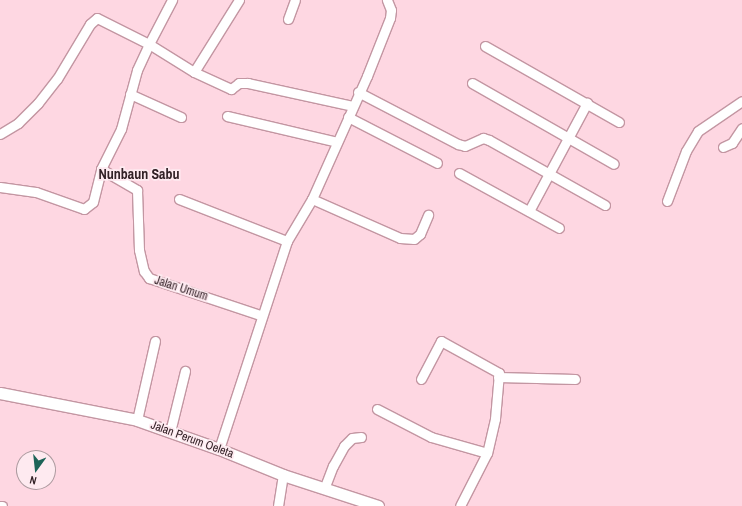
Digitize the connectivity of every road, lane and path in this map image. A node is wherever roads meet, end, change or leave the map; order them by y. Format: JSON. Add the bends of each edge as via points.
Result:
{"nodes":[{"id":1,"x":172,"y":0,"type":"edge"},
{"id":2,"x":239,"y":0,"type":"edge"},
{"id":3,"x":295,"y":0,"type":"edge"},
{"id":4,"x":387,"y":0,"type":"edge"},
{"id":5,"x":288,"y":19,"type":"dead end"},
{"id":6,"x":150,"y":44,"type":"junction"},
{"id":7,"x":485,"y":46,"type":"dead end"},
{"id":8,"x":194,"y":72,"type":"junction"},
{"id":9,"x":472,"y":83,"type":"dead end"},
{"id":10,"x":358,"y":92,"type":"junction"},
{"id":11,"x":130,"y":94,"type":"junction"},
{"id":12,"x":742,"y":101,"type":"edge"},
{"id":13,"x":586,"y":103,"type":"junction"},
{"id":14,"x":353,"y":106,"type":"junction"},
{"id":15,"x":181,"y":116,"type":"dead end"},
{"id":16,"x":227,"y":116,"type":"dead end"},
{"id":17,"x":348,"y":118,"type":"junction"},
{"id":18,"x":619,"y":122,"type":"dead end"},
{"id":19,"x":742,"y":128,"type":"edge"},
{"id":20,"x":0,"y":134,"type":"edge"},
{"id":21,"x":568,"y":138,"type":"junction"},
{"id":22,"x":337,"y":142,"type":"junction"},
{"id":23,"x":723,"y":147,"type":"dead end"},
{"id":24,"x":437,"y":163,"type":"dead end"},
{"id":25,"x":614,"y":164,"type":"dead end"},
{"id":26,"x":101,"y":169,"type":"junction"},
{"id":27,"x":459,"y":173,"type":"dead end"},
{"id":28,"x":549,"y":174,"type":"junction"},
{"id":29,"x":0,"y":186,"type":"edge"},
{"id":30,"x":179,"y":199,"type":"dead end"},
{"id":31,"x":312,"y":199,"type":"junction"},
{"id":32,"x":668,"y":201,"type":"dead end"},
{"id":33,"x":604,"y":205,"type":"dead end"},
{"id":34,"x":529,"y":211,"type":"junction"},
{"id":35,"x":428,"y":215,"type":"dead end"},
{"id":36,"x":559,"y":228,"type":"dead end"},
{"id":37,"x":286,"y":241,"type":"junction"},
{"id":38,"x":260,"y":315,"type":"junction"},
{"id":39,"x":155,"y":342,"type":"dead end"},
{"id":40,"x":185,"y":371,"type":"dead end"},
{"id":41,"x":498,"y":377,"type":"junction"},
{"id":42,"x":421,"y":379,"type":"dead end"},
{"id":43,"x":575,"y":379,"type":"dead end"},
{"id":44,"x":0,"y":393,"type":"edge"},
{"id":45,"x":377,"y":410,"type":"dead end"},
{"id":46,"x":136,"y":420,"type":"junction"},
{"id":47,"x":170,"y":432,"type":"junction"},
{"id":48,"x":361,"y":437,"type":"dead end"},
{"id":49,"x":219,"y":449,"type":"junction"},
{"id":50,"x":487,"y":453,"type":"junction"},
{"id":51,"x":283,"y":475,"type":"junction"},
{"id":52,"x":324,"y":489,"type":"junction"},
{"id":53,"x":278,"y":506,"type":"edge"},
{"id":54,"x":378,"y":506,"type":"edge"},
{"id":55,"x":460,"y":506,"type":"edge"}],
"edges":[{"from":1,"to":6,"type":"street"},
{"from":2,"to":8,"type":"street"},
{"from":3,"to":5,"type":"street"},
{"from":4,"to":10,"type":"street","via":[[391,10],[390,18]]},
{"from":6,"to":8,"type":"street"},
{"from":6,"to":11,"type":"street","via":[[137,70]]},
{"from":6,"to":20,"type":"street","via":[[97,18],[90,24],[57,79],[38,103],[18,123]]},
{"from":7,"to":13,"type":"street"},
{"from":8,"to":14,"type":"street","via":[[213,83],[231,89],[239,84],[261,85]]},
{"from":9,"to":21,"type":"street"},
{"from":10,"to":14,"type":"street"},
{"from":10,"to":28,"type":"street","via":[[458,144],[465,146],[483,138]]},
{"from":11,"to":15,"type":"street"},
{"from":11,"to":26,"type":"street","via":[[121,129]]},
{"from":12,"to":32,"type":"street","via":[[698,131],[686,151]]},
{"from":13,"to":18,"type":"street"},
{"from":13,"to":21,"type":"street"},
{"from":14,"to":17,"type":"street"},
{"from":16,"to":22,"type":"street"},
{"from":17,"to":22,"type":"street"},
{"from":17,"to":24,"type":"street"},
{"from":19,"to":23,"type":"street","via":[[732,143]]},
{"from":21,"to":25,"type":"street"},
{"from":21,"to":28,"type":"street"},
{"from":22,"to":31,"type":"street"},
{"from":26,"to":29,"type":"street","via":[[93,202],[84,209],[36,192]]},
{"from":26,"to":38,"type":"street","name":"Jalan Umum","via":[[137,190],[139,250],[144,271],[149,278]]},
{"from":27,"to":34,"type":"street"},
{"from":28,"to":33,"type":"street"},
{"from":28,"to":34,"type":"street"},
{"from":30,"to":37,"type":"street"},
{"from":31,"to":35,"type":"street","via":[[400,238],[414,238],[420,234]]},
{"from":31,"to":37,"type":"street"},
{"from":34,"to":36,"type":"street"},
{"from":37,"to":38,"type":"street","via":[[285,250]]},
{"from":38,"to":49,"type":"street","via":[[235,404]]},
{"from":39,"to":46,"type":"street"},
{"from":40,"to":47,"type":"street"},
{"from":41,"to":42,"type":"street","via":[[499,373],[441,341]]},
{"from":41,"to":43,"type":"street"},
{"from":41,"to":50,"type":"street","via":[[495,419]]},
{"from":44,"to":46,"type":"street","name":"Jalan Perum Oeleta"},
{"from":45,"to":50,"type":"street","via":[[431,437]]},
{"from":46,"to":47,"type":"street","name":"Jalan Perum Oeleta"},
{"from":47,"to":49,"type":"street","name":"Jalan Perum Oeleta"},
{"from":48,"to":52,"type":"street","via":[[352,438],[344,446],[332,466]]},
{"from":49,"to":51,"type":"street","name":"Jalan Perum Oeleta"},
{"from":50,"to":55,"type":"street"},
{"from":51,"to":52,"type":"street","name":"Jalan Perum Oeleta"},
{"from":51,"to":53,"type":"street"},
{"from":52,"to":54,"type":"street","name":"Jalan Perum Oeleta"}]}
